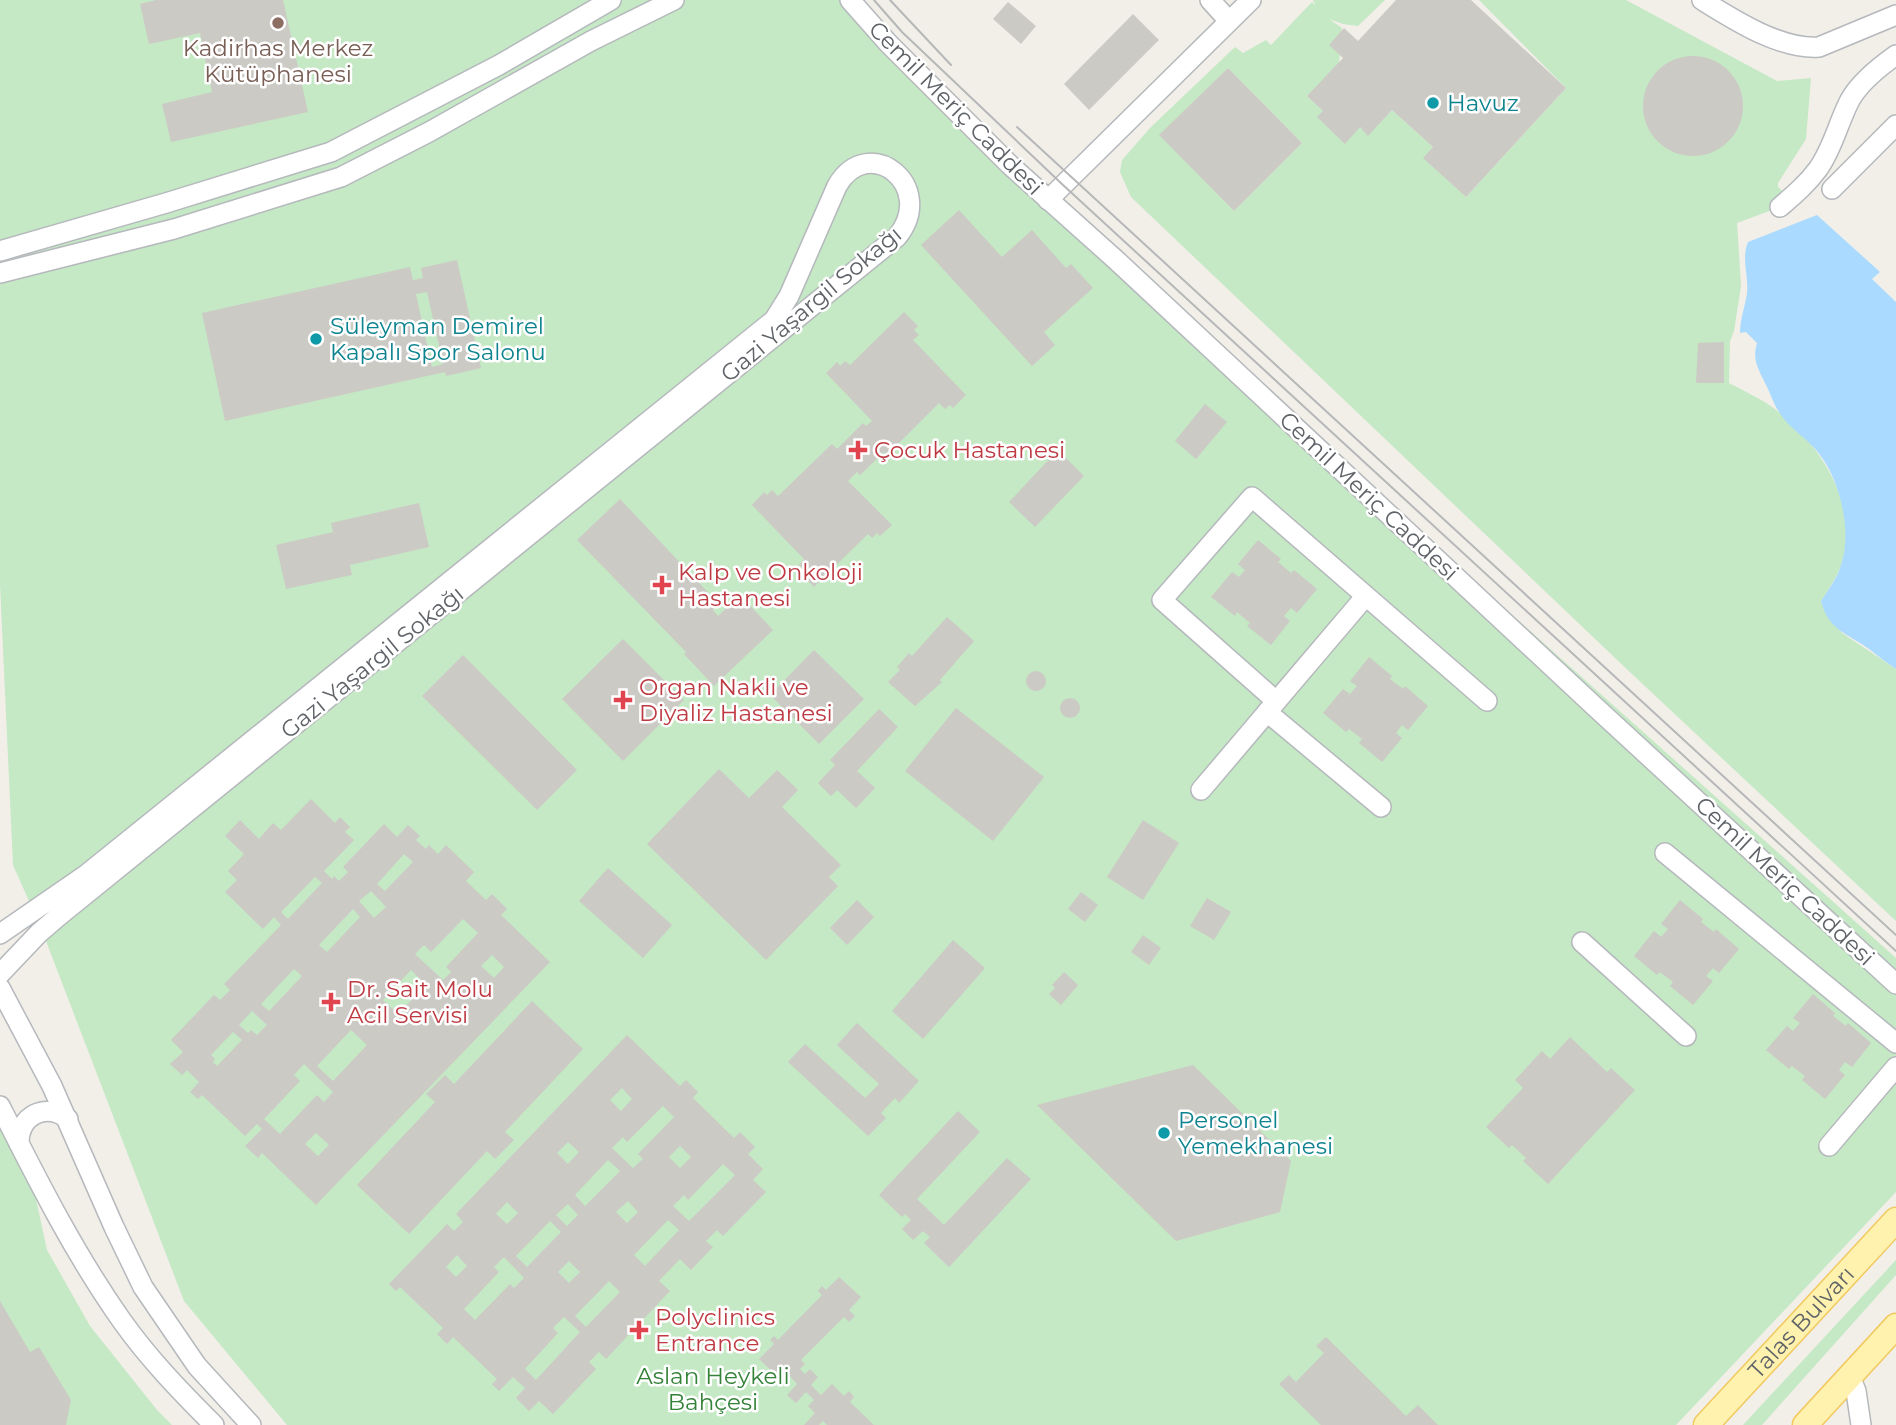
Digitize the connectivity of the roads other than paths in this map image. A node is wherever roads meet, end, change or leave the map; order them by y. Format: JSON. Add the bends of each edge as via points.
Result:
{"nodes":[{"id":1,"x":611,"y":0,"type":"edge"},
{"id":2,"x":674,"y":0,"type":"edge"},
{"id":3,"x":850,"y":0,"type":"edge"},
{"id":4,"x":1210,"y":0,"type":"edge"},
{"id":5,"x":1251,"y":0,"type":"edge"},
{"id":6,"x":1702,"y":0,"type":"edge"},
{"id":7,"x":1896,"y":15,"type":"edge"},
{"id":8,"x":1230,"y":21,"type":"junction"},
{"id":9,"x":1896,"y":55,"type":"edge"},
{"id":10,"x":1896,"y":125,"type":"edge"},
{"id":11,"x":1832,"y":189,"type":"dead end"},
{"id":12,"x":1048,"y":200,"type":"junction"},
{"id":13,"x":1780,"y":207,"type":"dead end"},
{"id":14,"x":0,"y":251,"type":"edge"},
{"id":15,"x":0,"y":273,"type":"edge"},
{"id":16,"x":1365,"y":597,"type":"junction"},
{"id":17,"x":1487,"y":701,"type":"dead end"},
{"id":18,"x":1272,"y":707,"type":"junction"},
{"id":19,"x":1201,"y":790,"type":"dead end"},
{"id":20,"x":1381,"y":807,"type":"dead end"},
{"id":21,"x":1665,"y":853,"type":"dead end"},
{"id":22,"x":0,"y":934,"type":"edge"},
{"id":23,"x":1581,"y":942,"type":"dead end"},
{"id":24,"x":0,"y":974,"type":"edge"},
{"id":25,"x":1896,"y":984,"type":"edge"},
{"id":26,"x":0,"y":988,"type":"edge"},
{"id":27,"x":1686,"y":1036,"type":"dead end"},
{"id":28,"x":1896,"y":1043,"type":"edge"},
{"id":29,"x":1896,"y":1067,"type":"edge"},
{"id":30,"x":0,"y":1106,"type":"edge"},
{"id":31,"x":68,"y":1119,"type":"junction"},
{"id":32,"x":19,"y":1143,"type":"junction"},
{"id":33,"x":1829,"y":1146,"type":"dead end"},
{"id":34,"x":1896,"y":1220,"type":"edge"},
{"id":35,"x":1896,"y":1326,"type":"edge"},
{"id":36,"x":1850,"y":1376,"type":"junction"},
{"id":37,"x":214,"y":1425,"type":"edge"},
{"id":38,"x":251,"y":1425,"type":"edge"},
{"id":39,"x":1706,"y":1425,"type":"edge"},
{"id":40,"x":1805,"y":1425,"type":"edge"},
{"id":41,"x":1861,"y":1425,"type":"edge"}],
"edges":[{"from":1,"to":14,"type":"street","via":[[499,65],[331,152]]},
{"from":2,"to":15,"type":"street","via":[[341,177],[174,229]]},
{"from":3,"to":12,"type":"street","name":"Cemil Meriç Caddesi","via":[[959,116]]},
{"from":4,"to":8,"type":"street"},
{"from":5,"to":8,"type":"street"},
{"from":6,"to":7,"type":"street","via":[[1779,41],[1809,48]]},
{"from":8,"to":12,"type":"street"},
{"from":9,"to":13,"type":"street","via":[[1851,99],[1819,168]]},
{"from":10,"to":11,"type":"street"},
{"from":12,"to":25,"type":"street","name":"Cemil Meriç Caddesi"},
{"from":16,"to":17,"type":"street"},
{"from":16,"to":18,"type":"street"},
{"from":16,"to":18,"type":"street","via":[[1252,497],[1162,600]]},
{"from":18,"to":19,"type":"street"},
{"from":18,"to":20,"type":"street"},
{"from":21,"to":28,"type":"street"},
{"from":22,"to":24,"type":"street","name":"Gazi Yaşargil Sokağı","via":[[87,874],[774,320],[848,171],[873,163],[900,175],[910,204],[907,222],[897,237],[38,933]]},
{"from":23,"to":27,"type":"street"},
{"from":26,"to":31,"type":"street"},
{"from":29,"to":33,"type":"street"},
{"from":30,"to":32,"type":"street"},
{"from":31,"to":32,"type":"street","via":[[53,1111],[36,1113],[21,1128]]},
{"from":31,"to":38,"type":"street","via":[[143,1287],[197,1366]]},
{"from":32,"to":37,"type":"street","via":[[110,1304],[155,1362]]},
{"from":34,"to":39,"type":"main road","name":"Talas Bulvarı"},
{"from":35,"to":36,"type":"main road"},
{"from":36,"to":40,"type":"main road"},
{"from":36,"to":41,"type":"street"}]}
